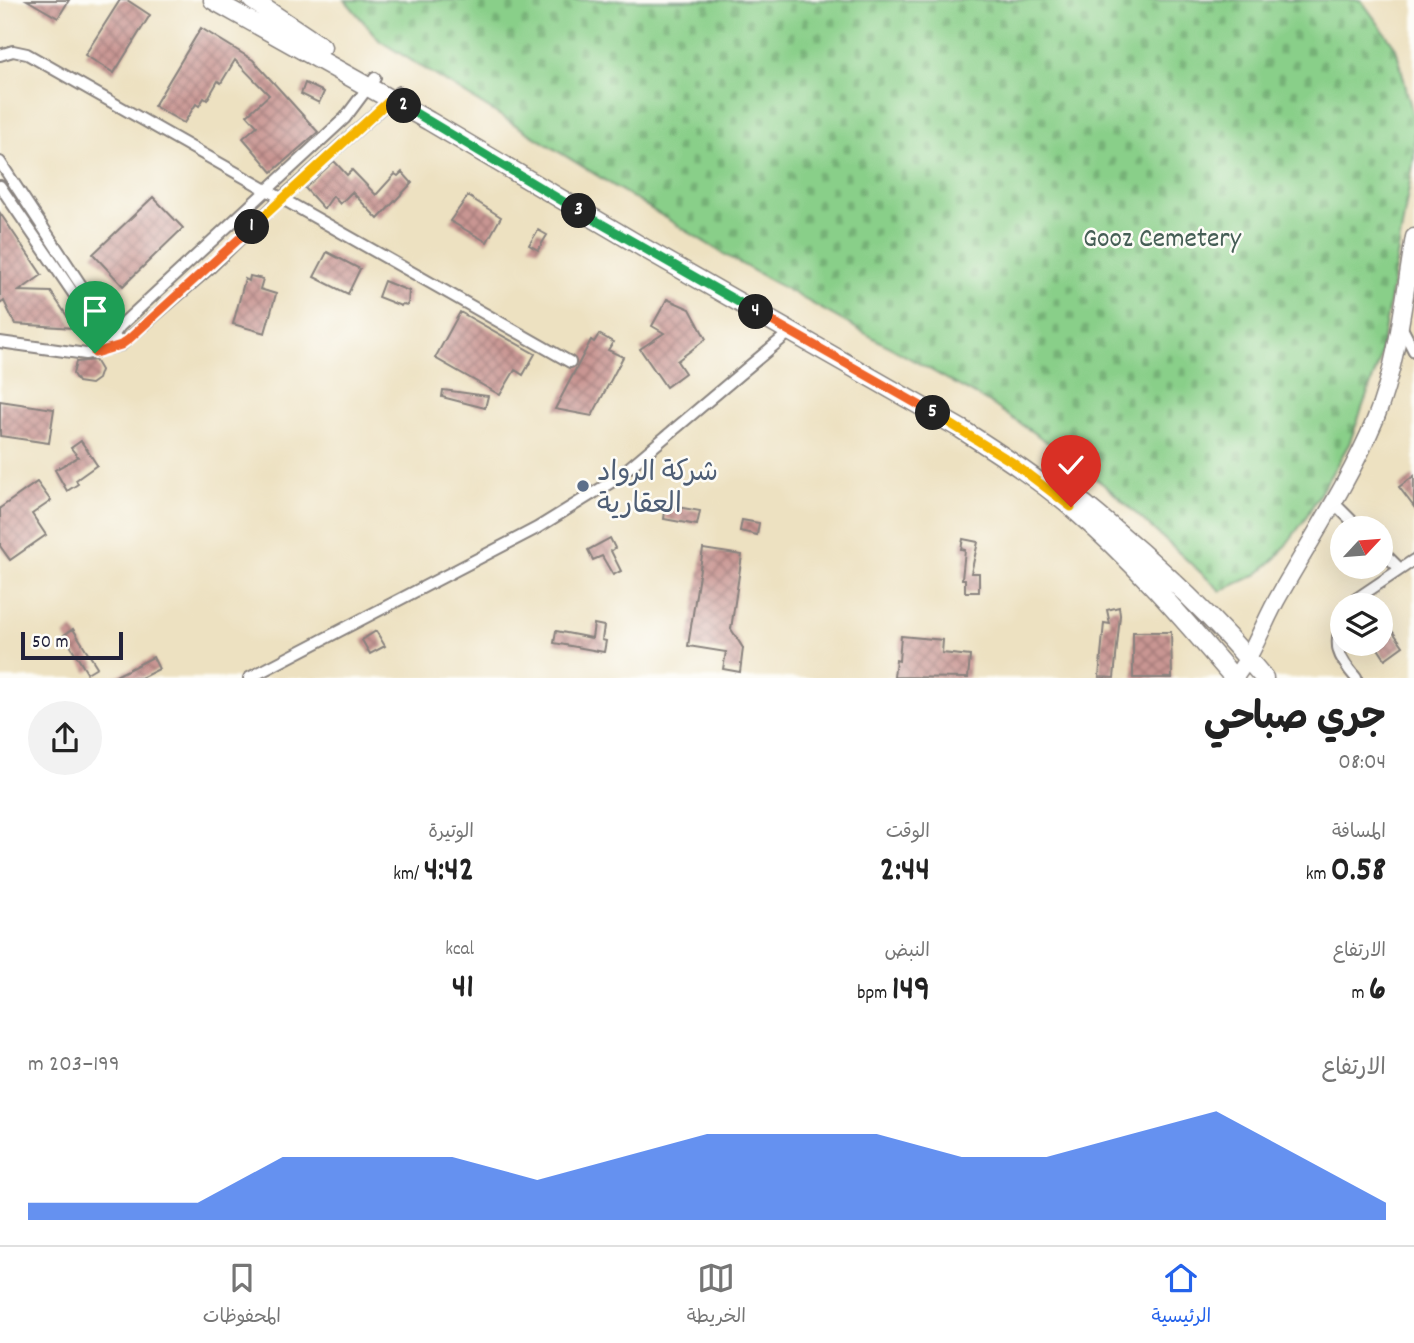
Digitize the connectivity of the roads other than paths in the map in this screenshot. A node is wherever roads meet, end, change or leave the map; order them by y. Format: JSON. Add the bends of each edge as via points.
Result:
{"nodes":[{"id":1,"x":213,"y":0,"type":"edge"},
{"id":2,"x":253,"y":0,"type":"edge"},
{"id":3,"x":0,"y":55,"type":"edge"},
{"id":4,"x":372,"y":82,"type":"junction"},
{"id":5,"x":395,"y":96,"type":"junction"},
{"id":6,"x":0,"y":162,"type":"edge"},
{"id":7,"x":0,"y":186,"type":"edge"},
{"id":8,"x":266,"y":190,"type":"junction"},
{"id":9,"x":282,"y":198,"type":"junction"},
{"id":10,"x":1414,"y":237,"type":"edge"},
{"id":11,"x":1400,"y":323,"type":"junction"},
{"id":12,"x":791,"y":331,"type":"junction"},
{"id":13,"x":114,"y":334,"type":"junction"},
{"id":14,"x":0,"y":341,"type":"edge"},
{"id":15,"x":115,"y":346,"type":"junction"},
{"id":16,"x":1414,"y":351,"type":"edge"},
{"id":17,"x":570,"y":362,"type":"dead end"},
{"id":18,"x":1334,"y":503,"type":"junction"},
{"id":19,"x":1347,"y":516,"type":"edge"},
{"id":20,"x":1414,"y":560,"type":"edge"},
{"id":21,"x":1393,"y":562,"type":"edge"},
{"id":22,"x":1400,"y":569,"type":"junction"},
{"id":23,"x":1365,"y":593,"type":"edge"},
{"id":24,"x":1340,"y":656,"type":"edge"},
{"id":25,"x":1248,"y":659,"type":"junction"},
{"id":26,"x":249,"y":678,"type":"edge"},
{"id":27,"x":1234,"y":678,"type":"edge"},
{"id":28,"x":1264,"y":678,"type":"edge"},
{"id":29,"x":1356,"y":678,"type":"edge"}],
"edges":[{"from":1,"to":4,"type":"main road"},
{"from":2,"to":4,"type":"main road"},
{"from":3,"to":8,"type":"street","via":[[22,52]]},
{"from":4,"to":5,"type":"main road"},
{"from":4,"to":8,"type":"street","via":[[345,118]]},
{"from":5,"to":9,"type":"street"},
{"from":5,"to":12,"type":"main road","via":[[596,220]]},
{"from":5,"to":25,"type":"main road","via":[[847,350],[1016,453],[1101,517]]},
{"from":6,"to":13,"type":"street"},
{"from":7,"to":15,"type":"street"},
{"from":8,"to":9,"type":"street"},
{"from":8,"to":13,"type":"street"},
{"from":9,"to":15,"type":"street","via":[[211,267]]},
{"from":9,"to":17,"type":"street"},
{"from":10,"to":11,"type":"street"},
{"from":11,"to":16,"type":"street"},
{"from":11,"to":18,"type":"street","via":[[1376,418]]},
{"from":12,"to":26,"type":"street","via":[[613,481],[537,528]]},
{"from":12,"to":27,"type":"main road","via":[[961,429],[1051,490],[1149,581]]},
{"from":13,"to":15,"type":"street"},
{"from":14,"to":15,"type":"street","via":[[86,354]]},
{"from":18,"to":19,"type":"street"},
{"from":18,"to":25,"type":"street"},
{"from":20,"to":22,"type":"street"},
{"from":21,"to":22,"type":"street"},
{"from":22,"to":23,"type":"street"},
{"from":24,"to":29,"type":"street"},
{"from":25,"to":27,"type":"street"},
{"from":25,"to":28,"type":"main road"}]}
